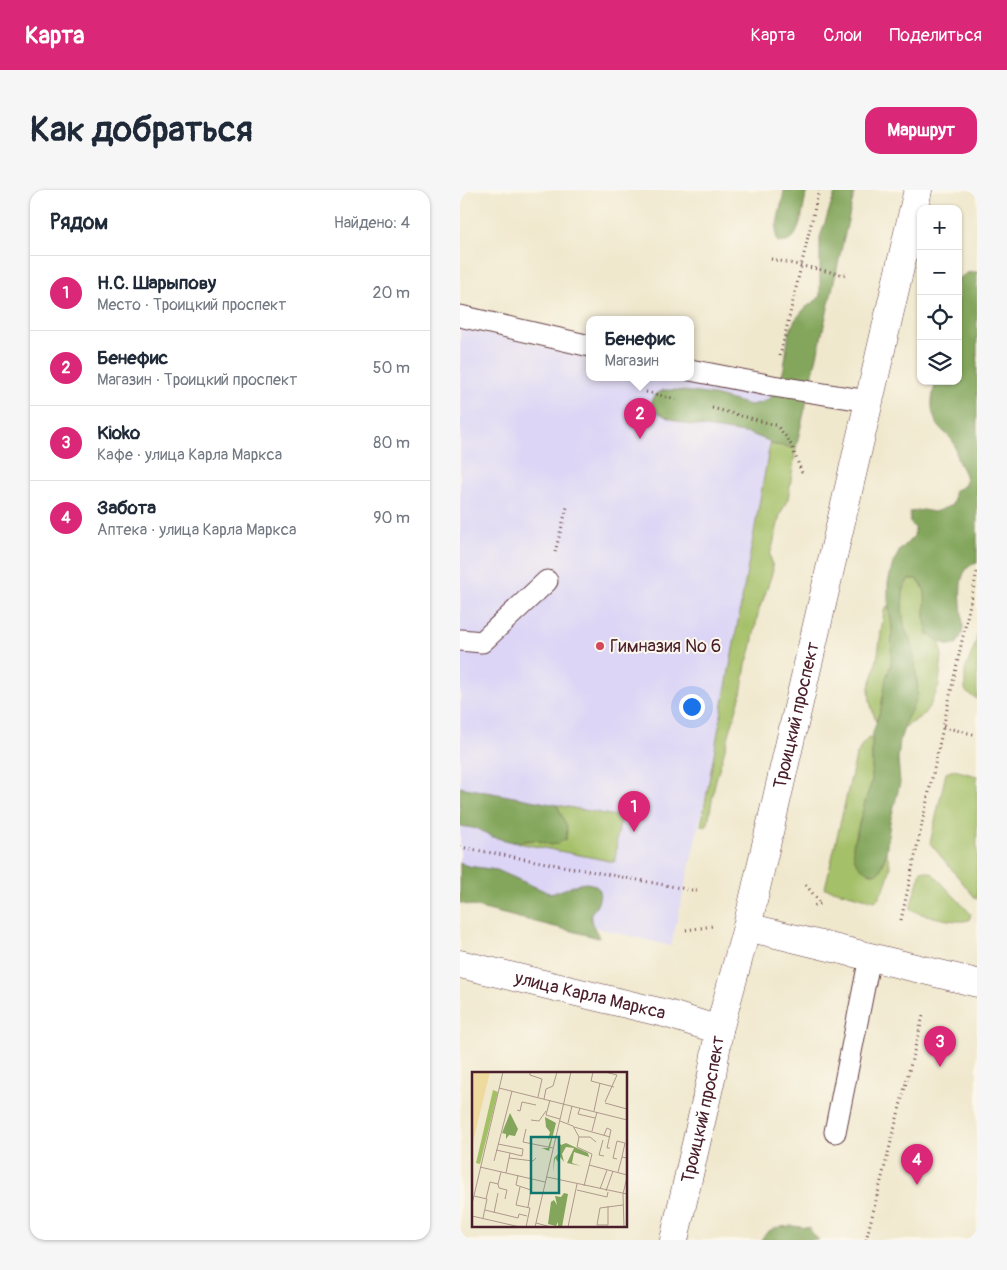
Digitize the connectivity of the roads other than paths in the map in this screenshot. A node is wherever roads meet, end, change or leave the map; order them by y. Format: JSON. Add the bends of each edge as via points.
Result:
{"nodes":[{"id":1,"x":918,"y":190,"type":"edge"},
{"id":2,"x":460,"y":316,"type":"edge"},
{"id":3,"x":586,"y":345,"type":"edge"},
{"id":4,"x":694,"y":371,"type":"edge"},
{"id":5,"x":869,"y":401,"type":"junction"},
{"id":6,"x":547,"y":581,"type":"road end"},
{"id":7,"x":460,"y":640,"type":"edge"},
{"id":8,"x":747,"y":927,"type":"junction"},
{"id":9,"x":870,"y":957,"type":"junction"},
{"id":10,"x":460,"y":964,"type":"edge"},
{"id":11,"x":977,"y":983,"type":"edge"},
{"id":12,"x":719,"y":1030,"type":"junction"},
{"id":13,"x":835,"y":1132,"type":"dead end"},
{"id":14,"x":674,"y":1240,"type":"edge"}],
"edges":[{"from":1,"to":5,"type":"main road","name":"Троицкий проспект"},
{"from":2,"to":3,"type":"lane"},
{"from":4,"to":5,"type":"lane"},
{"from":5,"to":8,"type":"main road","name":"Троицкий проспект"},
{"from":6,"to":7,"type":"lane","via":[[482,642]]},
{"from":8,"to":9,"type":"main road"},
{"from":8,"to":12,"type":"main road","name":"Троицкий проспект"},
{"from":9,"to":11,"type":"main road"},
{"from":9,"to":13,"type":"lane"},
{"from":10,"to":12,"type":"main road","name":"улица Карла Маркса","via":[[668,1014]]},
{"from":12,"to":14,"type":"main road","name":"Троицкий проспект"}]}
